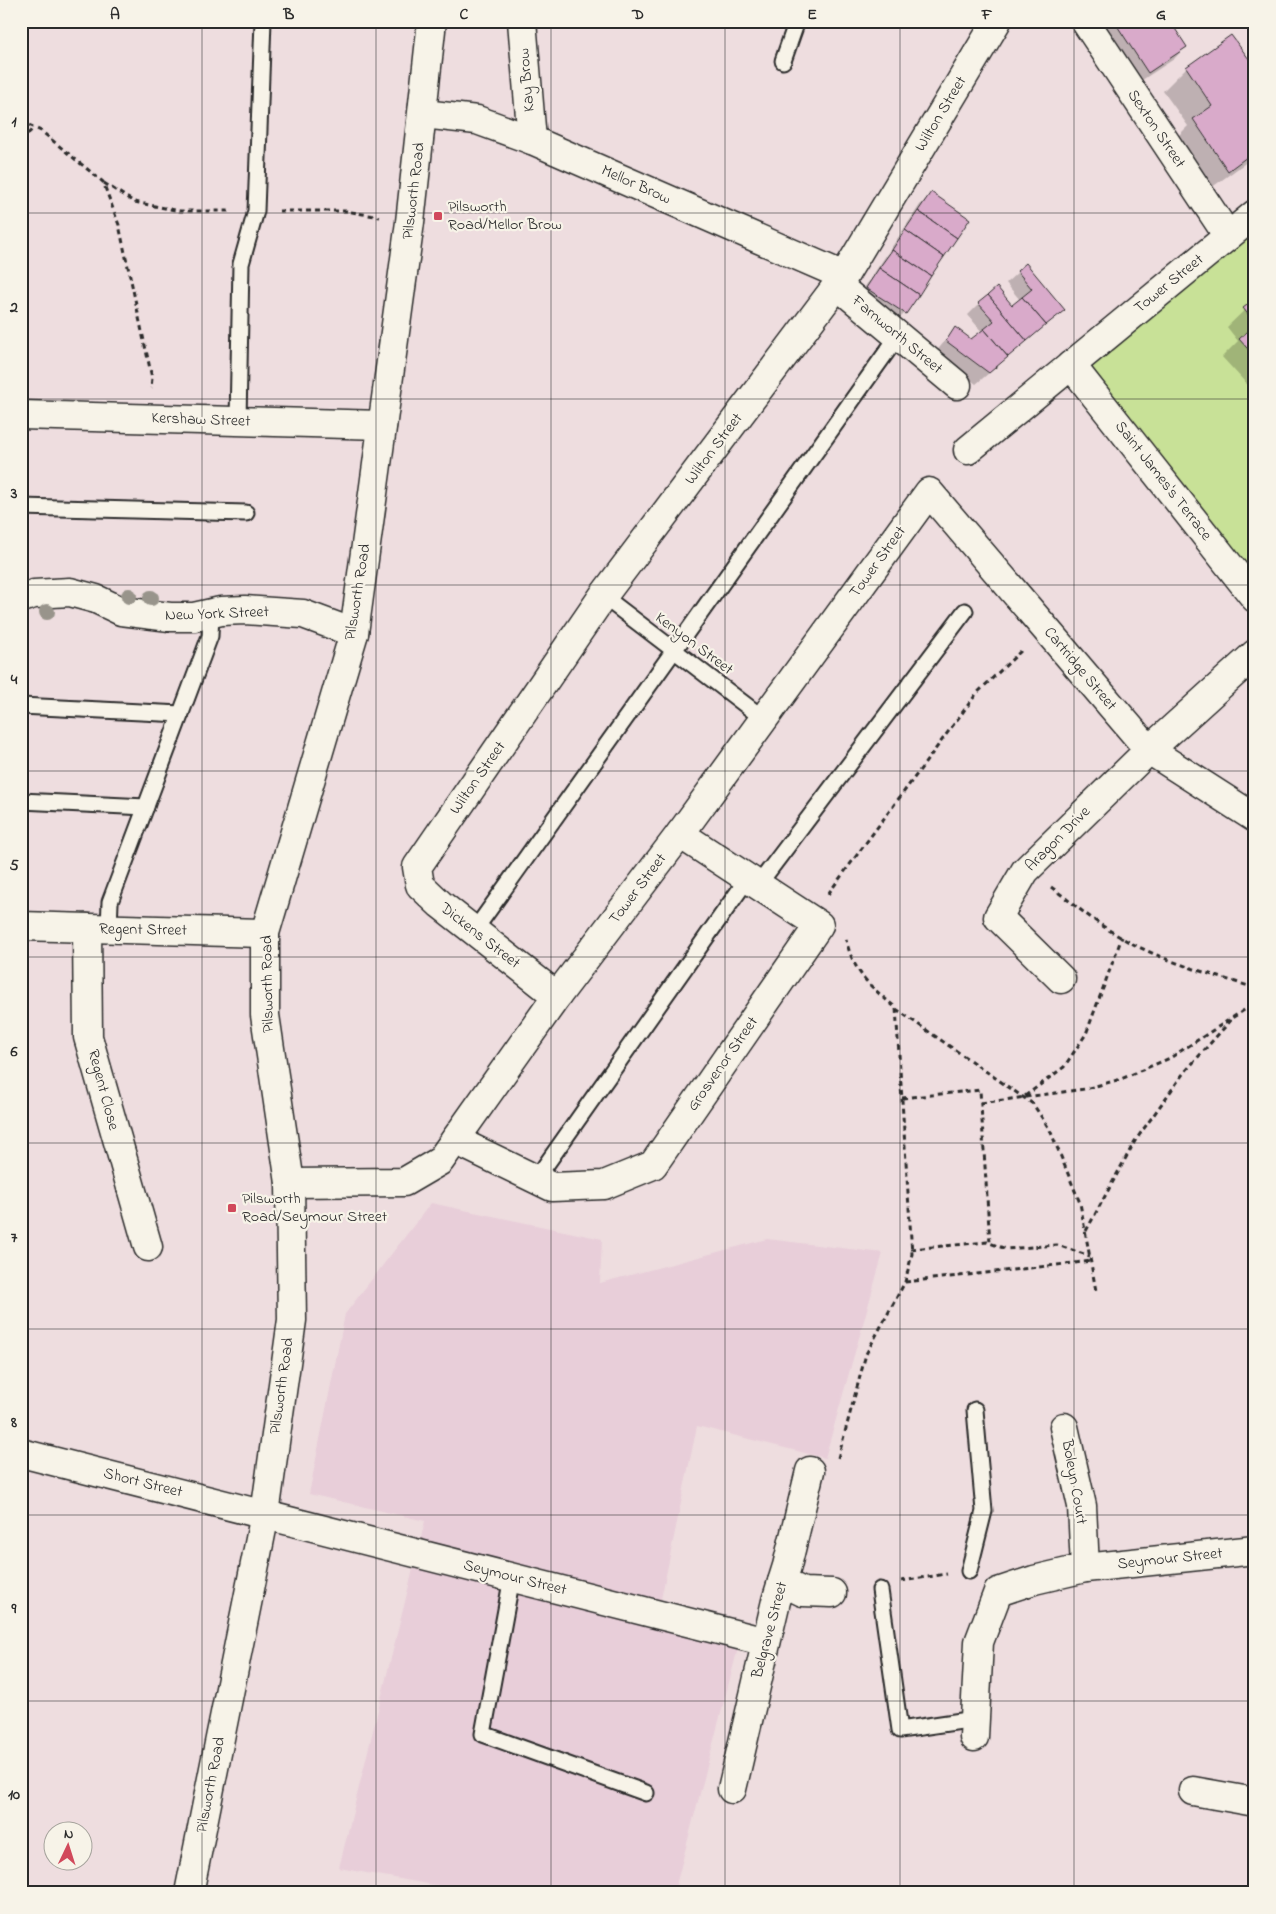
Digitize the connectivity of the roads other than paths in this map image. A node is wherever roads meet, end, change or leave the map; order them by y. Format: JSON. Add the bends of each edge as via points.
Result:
{"nodes":[{"id":1,"x":262,"y":21,"type":"edge"},
{"id":2,"x":432,"y":21,"type":"edge"},
{"id":3,"x":522,"y":21,"type":"edge"},
{"id":4,"x":797,"y":21,"type":"edge"},
{"id":5,"x":996,"y":21,"type":"edge"},
{"id":6,"x":1085,"y":21,"type":"edge"},
{"id":7,"x":783,"y":61,"type":"dead end"},
{"id":8,"x":423,"y":114,"type":"junction"},
{"id":9,"x":532,"y":140,"type":"junction"},
{"id":10,"x":1255,"y":214,"type":"edge"},
{"id":11,"x":1228,"y":236,"type":"junction"},
{"id":12,"x":841,"y":280,"type":"junction"},
{"id":13,"x":898,"y":336,"type":"junction"},
{"id":14,"x":1071,"y":364,"type":"junction"},
{"id":15,"x":957,"y":385,"type":"dead end"},
{"id":16,"x":21,"y":415,"type":"edge"},
{"id":17,"x":238,"y":421,"type":"junction"},
{"id":18,"x":382,"y":425,"type":"junction"},
{"id":19,"x":968,"y":450,"type":"dead end"},
{"id":20,"x":930,"y":492,"type":"joint"},
{"id":21,"x":21,"y":507,"type":"edge"},
{"id":22,"x":246,"y":513,"type":"dead end"},
{"id":23,"x":603,"y":596,"type":"junction"},
{"id":24,"x":21,"y":598,"type":"edge"},
{"id":25,"x":1255,"y":598,"type":"edge"},
{"id":26,"x":965,"y":611,"type":"dead end"},
{"id":27,"x":211,"y":614,"type":"junction"},
{"id":28,"x":354,"y":633,"type":"junction"},
{"id":29,"x":674,"y":650,"type":"junction"},
{"id":30,"x":1255,"y":654,"type":"edge"},
{"id":31,"x":21,"y":706,"type":"edge"},
{"id":32,"x":181,"y":714,"type":"junction"},
{"id":33,"x":764,"y":718,"type":"junction"},
{"id":34,"x":1148,"y":750,"type":"junction"},
{"id":35,"x":21,"y":801,"type":"edge"},
{"id":36,"x":146,"y":806,"type":"junction"},
{"id":37,"x":1255,"y":818,"type":"edge"},
{"id":38,"x":680,"y":834,"type":"junction"},
{"id":39,"x":417,"y":867,"type":"joint"},
{"id":40,"x":753,"y":882,"type":"junction"},
{"id":41,"x":21,"y":926,"type":"edge"},
{"id":42,"x":98,"y":929,"type":"junction"},
{"id":43,"x":474,"y":931,"type":"junction"},
{"id":44,"x":265,"y":933,"type":"junction"},
{"id":45,"x":1061,"y":979,"type":"dead end"},
{"id":46,"x":557,"y":996,"type":"junction"},
{"id":47,"x":455,"y":1140,"type":"junction"},
{"id":48,"x":536,"y":1179,"type":"junction"},
{"id":49,"x":290,"y":1183,"type":"junction"},
{"id":50,"x":148,"y":1247,"type":"dead end"},
{"id":51,"x":976,"y":1410,"type":"dead end"},
{"id":52,"x":1064,"y":1426,"type":"dead end"},
{"id":53,"x":21,"y":1453,"type":"edge"},
{"id":54,"x":810,"y":1471,"type":"road end"},
{"id":55,"x":265,"y":1514,"type":"junction"},
{"id":56,"x":1255,"y":1550,"type":"edge"},
{"id":57,"x":1085,"y":1568,"type":"junction"},
{"id":58,"x":969,"y":1571,"type":"road end"},
{"id":59,"x":512,"y":1577,"type":"junction"},
{"id":60,"x":782,"y":1582,"type":"junction"},
{"id":61,"x":880,"y":1590,"type":"road end"},
{"id":62,"x":832,"y":1593,"type":"dead end"},
{"id":63,"x":766,"y":1642,"type":"junction"},
{"id":64,"x":975,"y":1728,"type":"joint"},
{"id":65,"x":732,"y":1789,"type":"dead end"},
{"id":66,"x":1192,"y":1791,"type":"dead end"},
{"id":67,"x":646,"y":1793,"type":"dead end"},
{"id":68,"x":1255,"y":1802,"type":"edge"},
{"id":69,"x":189,"y":1893,"type":"edge"}],
"edges":[{"from":1,"to":17,"type":"lane","via":[[256,211],[241,264]]},
{"from":2,"to":8,"type":"street","name":"Pilsworth Road"},
{"from":3,"to":9,"type":"street","name":"Kay Brow"},
{"from":4,"to":7,"type":"lane"},
{"from":5,"to":12,"type":"street","name":"Wilton Street"},
{"from":6,"to":11,"type":"street","name":"Sexton Street"},
{"from":8,"to":9,"type":"street","name":"Mellor Brow","via":[[477,120]]},
{"from":8,"to":18,"type":"street","name":"Pilsworth Road"},
{"from":9,"to":12,"type":"street","name":"Mellor Brow"},
{"from":10,"to":11,"type":"street","name":"Tower Street"},
{"from":11,"to":14,"type":"street","name":"Tower Street"},
{"from":12,"to":13,"type":"street","name":"Farnworth Street"},
{"from":12,"to":23,"type":"street","name":"Wilton Street"},
{"from":13,"to":15,"type":"street","name":"Farnworth Street"},
{"from":13,"to":29,"type":"lane"},
{"from":14,"to":19,"type":"street","name":"Tower Street"},
{"from":14,"to":25,"type":"street","name":"Saint James's Terrace"},
{"from":16,"to":17,"type":"street","name":"Kershaw Street"},
{"from":17,"to":18,"type":"street","name":"Kershaw Street"},
{"from":18,"to":28,"type":"street","name":"Pilsworth Road"},
{"from":20,"to":33,"type":"street","name":"Tower Street"},
{"from":20,"to":34,"type":"street","name":"Cartridge Street"},
{"from":21,"to":22,"type":"lane"},
{"from":23,"to":29,"type":"lane","name":"Kenyon Street"},
{"from":23,"to":39,"type":"street","name":"Wilton Street"},
{"from":24,"to":27,"type":"street","name":"New York Street","via":[[70,592],[96,599],[121,611],[148,616]]},
{"from":26,"to":40,"type":"lane"},
{"from":27,"to":28,"type":"street","name":"New York Street","via":[[245,610],[304,614]]},
{"from":27,"to":32,"type":"lane","via":[[210,636]]},
{"from":28,"to":44,"type":"street","name":"Pilsworth Road"},
{"from":29,"to":33,"type":"lane","name":"Kenyon Street"},
{"from":29,"to":43,"type":"lane"},
{"from":30,"to":34,"type":"street"},
{"from":31,"to":32,"type":"lane"},
{"from":32,"to":36,"type":"lane"},
{"from":33,"to":38,"type":"street","name":"Tower Street"},
{"from":34,"to":37,"type":"street","name":"Cartridge Street"},
{"from":34,"to":45,"type":"street","name":"Aragon Drive","via":[[1029,867],[998,917]]},
{"from":35,"to":36,"type":"lane"},
{"from":36,"to":42,"type":"lane"},
{"from":38,"to":40,"type":"street"},
{"from":38,"to":46,"type":"street","name":"Tower Street"},
{"from":39,"to":43,"type":"street","name":"Dickens Street","via":[[420,885]]},
{"from":40,"to":48,"type":"lane"},
{"from":40,"to":48,"type":"street","name":"Grosvenor Street","via":[[819,924],[653,1165],[604,1185],[552,1187]]},
{"from":41,"to":42,"type":"street","name":"Regent Street"},
{"from":42,"to":44,"type":"street","name":"Regent Street"},
{"from":42,"to":50,"type":"street","name":"Regent Close","via":[[88,1037]]},
{"from":43,"to":46,"type":"street","name":"Dickens Street"},
{"from":44,"to":49,"type":"street","name":"Pilsworth Road","via":[[265,1015]]},
{"from":46,"to":47,"type":"street","name":"Tower Street"},
{"from":47,"to":48,"type":"street","name":"Grosvenor Street"},
{"from":47,"to":49,"type":"street","name":"Tower Street","via":[[440,1161],[404,1182]]},
{"from":49,"to":55,"type":"street","name":"Pilsworth Road","via":[[292,1320]]},
{"from":51,"to":58,"type":"lane","via":[[984,1511]]},
{"from":52,"to":57,"type":"street","name":"Boleyn Court","via":[[1082,1506]]},
{"from":53,"to":55,"type":"street","name":"Short Street"},
{"from":54,"to":60,"type":"street","name":"Belgrave Street"},
{"from":55,"to":59,"type":"street","name":"Seymour Street"},
{"from":55,"to":69,"type":"street","name":"Pilsworth Road"},
{"from":56,"to":57,"type":"street","name":"Seymour Street"},
{"from":57,"to":64,"type":"street","name":"Seymour Street","via":[[998,1592],[978,1642]]},
{"from":59,"to":63,"type":"street","name":"Seymour Street"},
{"from":59,"to":67,"type":"lane","via":[[483,1734]]},
{"from":60,"to":62,"type":"street","via":[[803,1592]]},
{"from":60,"to":63,"type":"street","name":"Belgrave Street"},
{"from":61,"to":64,"type":"lane","via":[[900,1730]]},
{"from":63,"to":65,"type":"street","name":"Belgrave Street"},
{"from":66,"to":68,"type":"street"}]}
